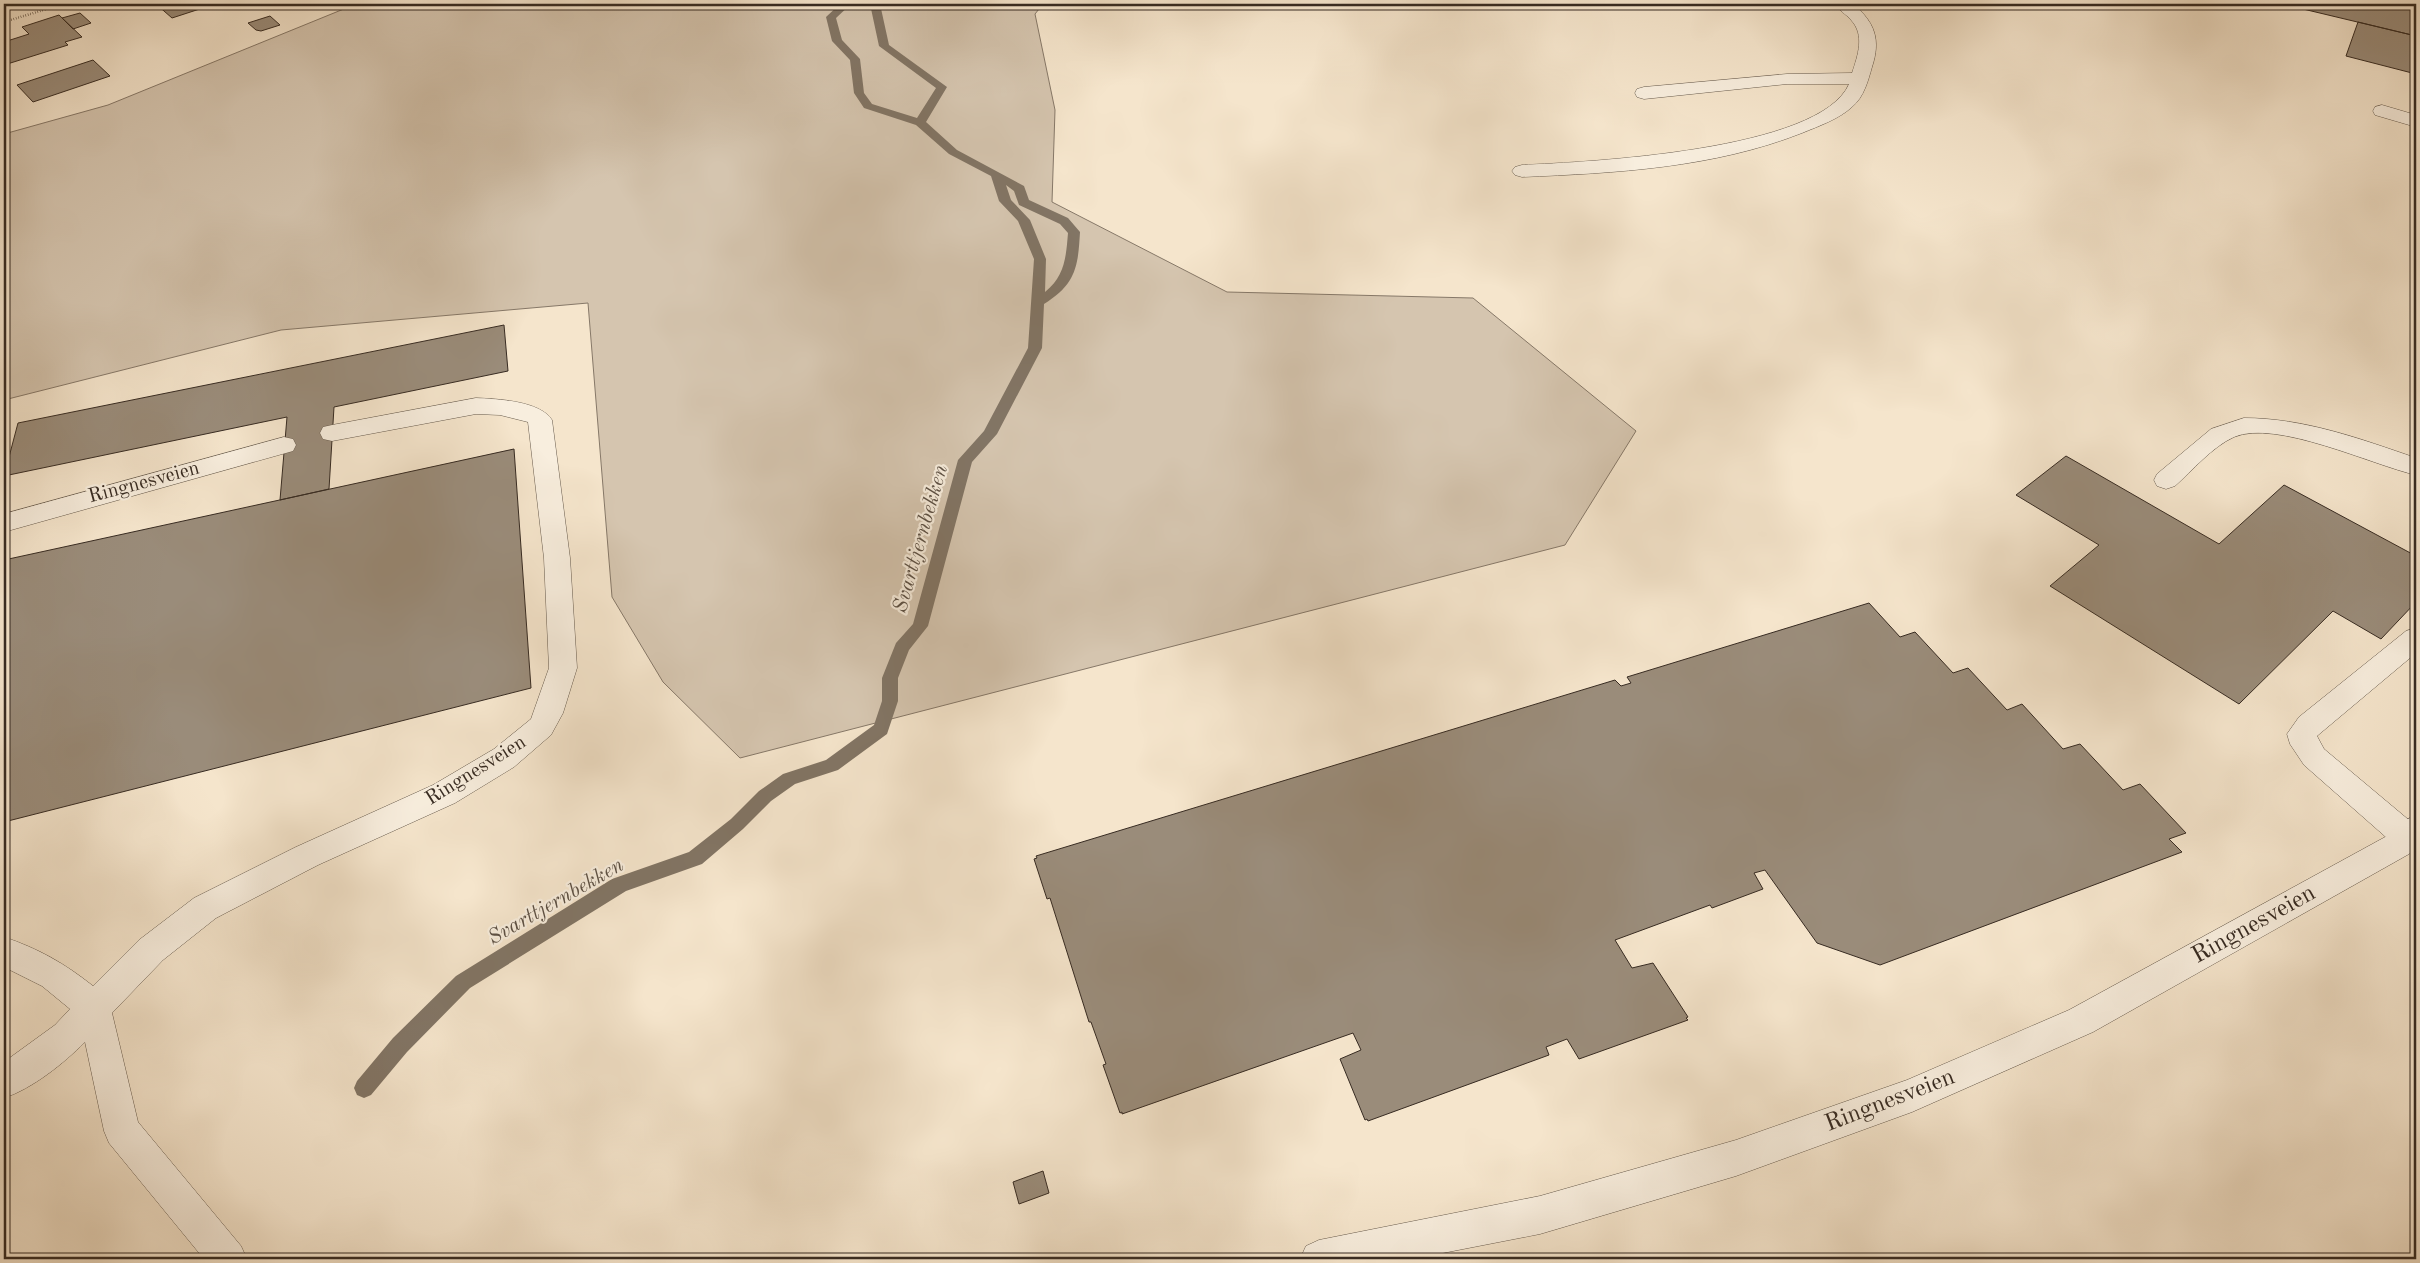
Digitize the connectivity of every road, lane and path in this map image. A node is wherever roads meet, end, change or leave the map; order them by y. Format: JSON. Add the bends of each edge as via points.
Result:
{"nodes":[{"id":1,"x":63,"y":4,"type":"edge"},
{"id":2,"x":1844,"y":4,"type":"edge"},
{"id":3,"x":4,"y":22,"type":"edge"},
{"id":4,"x":1860,"y":78,"type":"junction"},
{"id":5,"x":1644,"y":93,"type":"dead end"},
{"id":6,"x":2382,"y":111,"type":"dead end"},
{"id":7,"x":2416,"y":120,"type":"edge"},
{"id":8,"x":1522,"y":171,"type":"dead end"},
{"id":9,"x":332,"y":433,"type":"dead end"},
{"id":10,"x":284,"y":445,"type":"dead end"},
{"id":11,"x":2416,"y":467,"type":"edge"},
{"id":12,"x":2166,"y":480,"type":"dead end"},
{"id":13,"x":4,"y":523,"type":"edge"},
{"id":14,"x":2416,"y":638,"type":"edge"},
{"id":15,"x":2409,"y":842,"type":"edge"},
{"id":16,"x":4,"y":952,"type":"edge"},
{"id":17,"x":94,"y":1008,"type":"junction"},
{"id":18,"x":4,"y":1081,"type":"edge"},
{"id":19,"x":1331,"y":1258,"type":"edge"},
{"id":20,"x":228,"y":1259,"type":"edge"}],
"edges":[{"from":1,"to":3,"type":"path"},
{"from":2,"to":4,"type":"street","via":[[1863,22],[1870,45]]},
{"from":4,"to":5,"type":"street","via":[[1787,79]]},
{"from":4,"to":8,"type":"street","via":[[1847,102],[1815,122],[1716,153],[1667,162]]},
{"from":6,"to":7,"type":"street"},
{"from":9,"to":17,"type":"street","name":"Ringnesveien","via":[[476,406],[500,406],[536,415],[540,420],[557,558],[563,668],[549,713],[530,738],[504,758],[444,794],[307,856],[205,908],[151,950]]},
{"from":10,"to":13,"type":"street","name":"Ringnesveien"},
{"from":11,"to":12,"type":"street","via":[[2309,434],[2257,426],[2225,432]]},
{"from":14,"to":15,"type":"street","via":[[2309,724],[2302,734],[2314,757]]},
{"from":15,"to":19,"type":"street","name":"Ringnesveien","via":[[2081,1021],[1912,1095],[1736,1158],[1540,1215]]},
{"from":16,"to":17,"type":"street","via":[[32,962],[54,975]]},
{"from":17,"to":18,"type":"street","name":"Ringnesveien","via":[[67,1036]]},
{"from":17,"to":20,"type":"street","via":[[122,1132]]}]}
